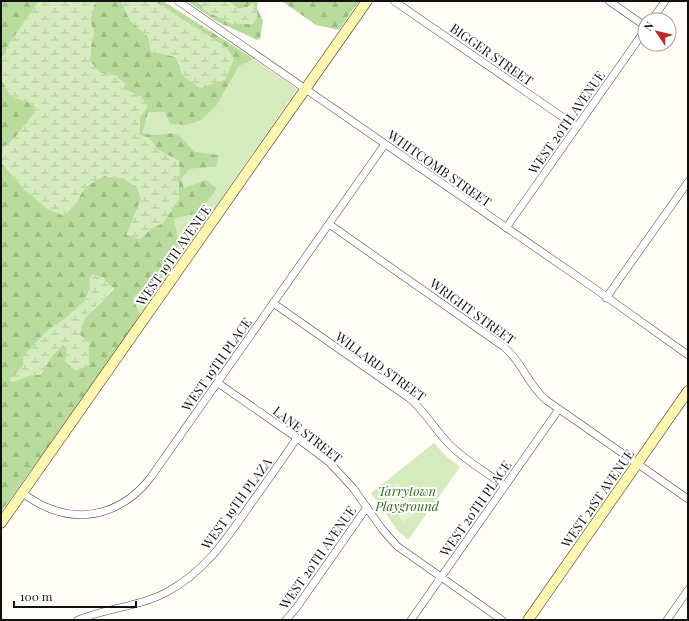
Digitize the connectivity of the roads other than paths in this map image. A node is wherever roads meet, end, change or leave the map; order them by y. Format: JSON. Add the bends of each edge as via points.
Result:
{"nodes":[{"id":1,"x":178,"y":1,"type":"edge"},
{"id":2,"x":367,"y":1,"type":"edge"},
{"id":3,"x":394,"y":1,"type":"edge"},
{"id":4,"x":609,"y":1,"type":"edge"},
{"id":5,"x":665,"y":1,"type":"edge"},
{"id":6,"x":657,"y":12,"type":"edge"},
{"id":7,"x":637,"y":20,"type":"edge"},
{"id":8,"x":637,"y":41,"type":"edge"},
{"id":9,"x":305,"y":89,"type":"junction"},
{"id":10,"x":577,"y":127,"type":"junction"},
{"id":11,"x":385,"y":144,"type":"junction"},
{"id":12,"x":688,"y":182,"type":"edge"},
{"id":13,"x":329,"y":224,"type":"junction"},
{"id":14,"x":506,"y":228,"type":"junction"},
{"id":15,"x":606,"y":298,"type":"junction"},
{"id":16,"x":273,"y":303,"type":"junction"},
{"id":17,"x":688,"y":355,"type":"edge"},
{"id":18,"x":218,"y":383,"type":"junction"},
{"id":19,"x":688,"y":391,"type":"edge"},
{"id":20,"x":559,"y":409,"type":"junction"},
{"id":21,"x":297,"y":438,"type":"junction"},
{"id":22,"x":637,"y":464,"type":"junction"},
{"id":23,"x":505,"y":486,"type":"junction"},
{"id":24,"x":22,"y":493,"type":"junction"},
{"id":25,"x":688,"y":499,"type":"edge"},
{"id":26,"x":367,"y":507,"type":"junction"},
{"id":27,"x":1,"y":523,"type":"edge"},
{"id":28,"x":441,"y":577,"type":"junction"},
{"id":29,"x":688,"y":590,"type":"edge"},
{"id":30,"x":78,"y":620,"type":"edge"},
{"id":31,"x":286,"y":620,"type":"edge"},
{"id":32,"x":411,"y":620,"type":"edge"},
{"id":33,"x":502,"y":620,"type":"edge"},
{"id":34,"x":528,"y":620,"type":"edge"},
{"id":35,"x":667,"y":620,"type":"edge"}],
"edges":[{"from":1,"to":9,"type":"street","name":"WHITCOMB STREET"},
{"from":2,"to":9,"type":"street","name":"WEST 19TH AVENUE"},
{"from":3,"to":10,"type":"street","name":"BIGGER STREET"},
{"from":4,"to":7,"type":"street"},
{"from":5,"to":6,"type":"street"},
{"from":8,"to":10,"type":"street","name":"WEST 20TH AVENUE"},
{"from":9,"to":11,"type":"street","name":"WHITCOMB STREET"},
{"from":9,"to":24,"type":"street","name":"WEST 19TH AVENUE"},
{"from":10,"to":14,"type":"street","name":"WEST 20TH AVENUE"},
{"from":11,"to":13,"type":"street","name":"WEST 19TH PLACE"},
{"from":11,"to":14,"type":"street","name":"WHITCOMB STREET"},
{"from":12,"to":15,"type":"street"},
{"from":13,"to":16,"type":"street","name":"WEST 19TH PLACE"},
{"from":13,"to":20,"type":"street","name":"WRIGHT STREET","via":[[504,347],[516,357],[537,391]]},
{"from":14,"to":15,"type":"street","name":"WHITCOMB STREET"},
{"from":15,"to":17,"type":"street","name":"WHITCOMB STREET"},
{"from":16,"to":18,"type":"street","name":"WEST 19TH PLACE"},
{"from":16,"to":23,"type":"street","name":"WILLARD STREET","via":[[409,398],[451,445]]},
{"from":18,"to":21,"type":"street","name":"LANE STREET"},
{"from":18,"to":24,"type":"street","name":"WEST 19TH PLACE","via":[[145,486],[120,505],[94,513],[68,514],[46,507]]},
{"from":19,"to":22,"type":"street","name":"WEST 21ST AVENUE"},
{"from":20,"to":22,"type":"street","name":"WRIGHT STREET"},
{"from":20,"to":23,"type":"street","name":"WEST 20TH PLACE"},
{"from":21,"to":26,"type":"street","name":"LANE STREET","via":[[335,468]]},
{"from":21,"to":30,"type":"street","name":"WEST 19TH PLAZA","via":[[217,552],[198,571],[176,586],[142,603]]},
{"from":22,"to":25,"type":"street","name":"WRIGHT STREET"},
{"from":22,"to":34,"type":"street","name":"WEST 21ST AVENUE"},
{"from":23,"to":28,"type":"street","name":"WEST 20TH PLACE"},
{"from":24,"to":27,"type":"street","name":"WEST 19TH AVENUE"},
{"from":26,"to":28,"type":"street","name":"LANE STREET","via":[[392,541]]},
{"from":26,"to":31,"type":"street","name":"WEST 20TH AVENUE"},
{"from":28,"to":32,"type":"street","name":"WEST 20TH PLACE"},
{"from":28,"to":33,"type":"street","name":"LANE STREET"},
{"from":29,"to":35,"type":"street"}]}
